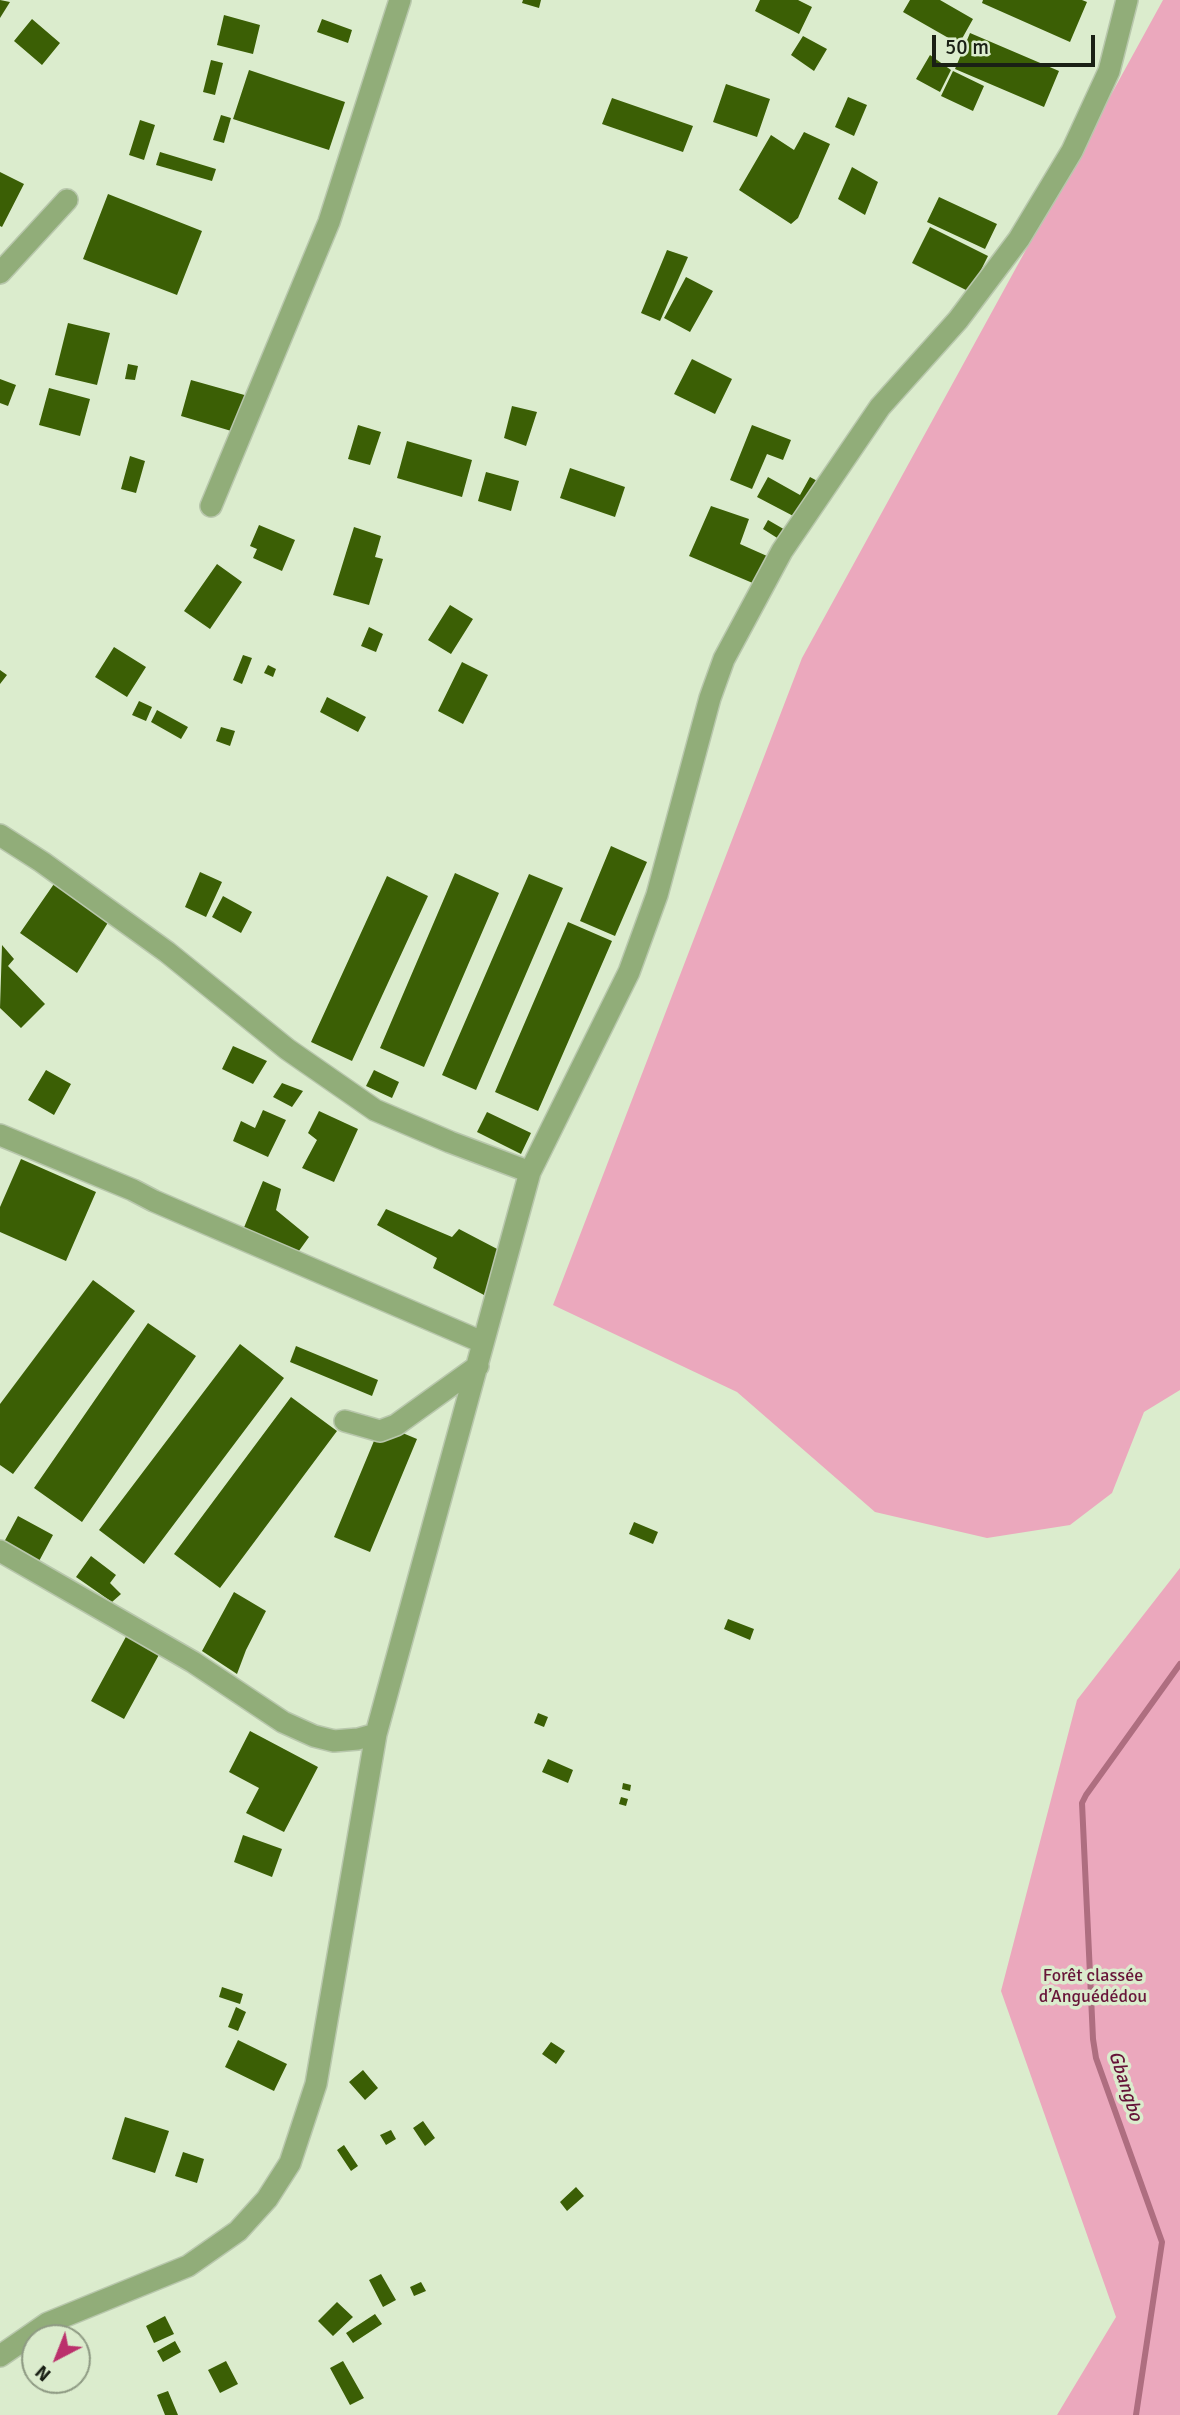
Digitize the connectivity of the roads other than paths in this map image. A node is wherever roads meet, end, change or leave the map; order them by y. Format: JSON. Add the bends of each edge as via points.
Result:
{"nodes":[{"id":1,"x":400,"y":0,"type":"edge"},
{"id":2,"x":1127,"y":0,"type":"edge"},
{"id":3,"x":67,"y":200,"type":"dead end"},
{"id":4,"x":0,"y":273,"type":"edge"},
{"id":5,"x":211,"y":506,"type":"dead end"},
{"id":6,"x":0,"y":835,"type":"edge"},
{"id":7,"x":0,"y":1135,"type":"edge"},
{"id":8,"x":530,"y":1172,"type":"junction"},
{"id":9,"x":482,"y":1342,"type":"junction"},
{"id":10,"x":478,"y":1366,"type":"junction"},
{"id":11,"x":345,"y":1421,"type":"dead end"},
{"id":12,"x":0,"y":1551,"type":"edge"},
{"id":13,"x":376,"y":1734,"type":"junction"},
{"id":14,"x":0,"y":2356,"type":"edge"}],
"edges":[{"from":1,"to":5,"type":"street","via":[[329,222]]},
{"from":2,"to":8,"type":"street","via":[[1108,71],[1072,151],[1019,239],[958,320],[880,407],[782,551],[724,659],[657,895],[629,972]]},
{"from":3,"to":4,"type":"street"},
{"from":6,"to":8,"type":"street","via":[[167,952],[287,1049],[375,1110]]},
{"from":7,"to":9,"type":"street"},
{"from":8,"to":9,"type":"street"},
{"from":9,"to":10,"type":"street"},
{"from":10,"to":11,"type":"street","via":[[396,1425],[380,1431]]},
{"from":10,"to":13,"type":"street"},
{"from":12,"to":13,"type":"street","via":[[193,1662],[283,1722],[334,1741]]},
{"from":13,"to":14,"type":"street","via":[[316,2084],[290,2163],[267,2199],[238,2231],[188,2266],[48,2323]]}]}
